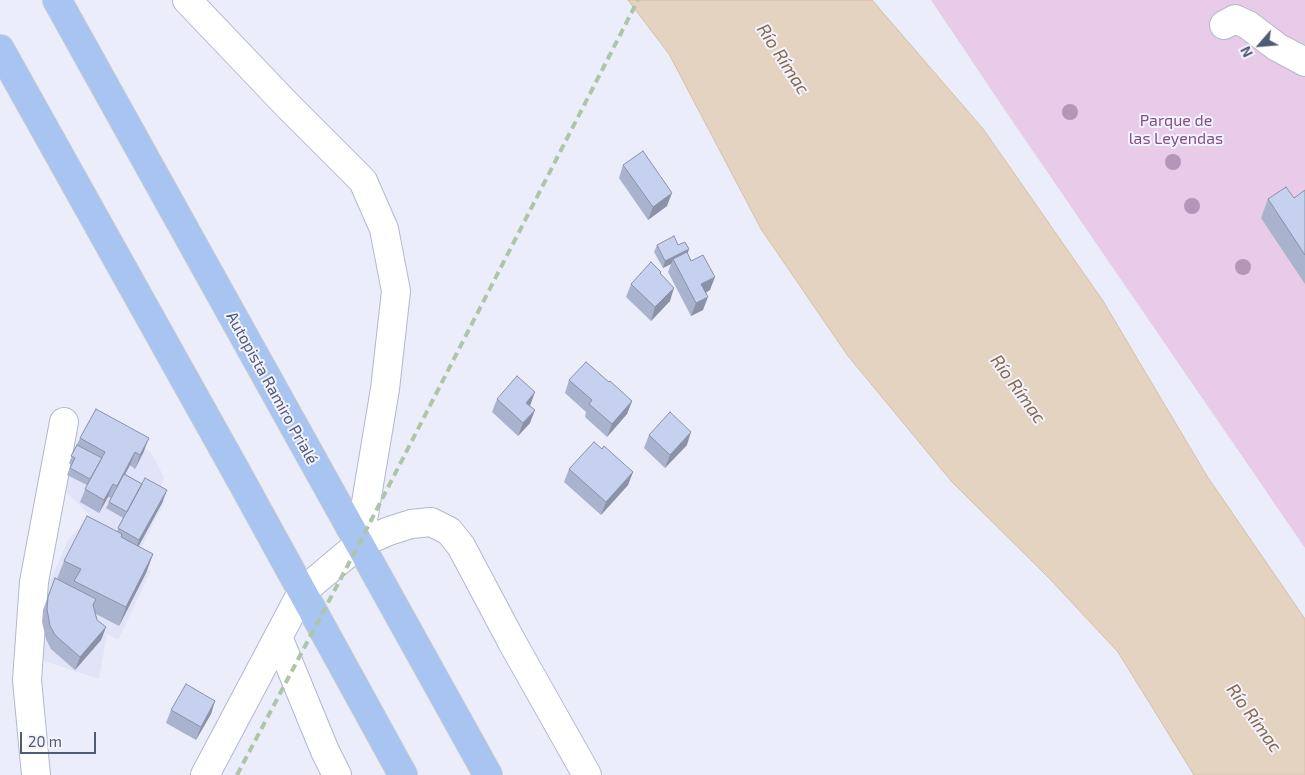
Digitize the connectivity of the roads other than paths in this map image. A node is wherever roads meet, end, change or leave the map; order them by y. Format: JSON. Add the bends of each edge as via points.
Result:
{"nodes":[{"id":1,"x":57,"y":0,"type":"edge"},
{"id":2,"x":187,"y":0,"type":"edge"},
{"id":3,"x":1224,"y":25,"type":"dead end"},
{"id":4,"x":0,"y":49,"type":"edge"},
{"id":5,"x":1305,"y":62,"type":"edge"},
{"id":6,"x":64,"y":422,"type":"dead end"},
{"id":7,"x":359,"y":544,"type":"junction"},
{"id":8,"x":302,"y":592,"type":"junction"},
{"id":9,"x":278,"y":637,"type":"junction"},
{"id":10,"x":36,"y":775,"type":"edge"},
{"id":11,"x":206,"y":775,"type":"edge"},
{"id":12,"x":337,"y":775,"type":"edge"},
{"id":13,"x":403,"y":775,"type":"edge"},
{"id":14,"x":488,"y":775,"type":"edge"},
{"id":15,"x":587,"y":775,"type":"edge"}],
"edges":[{"from":1,"to":7,"type":"highway","name":"Autopista Ramiro Prialé"},
{"from":2,"to":7,"type":"street","via":[[363,181],[384,229],[396,291],[385,389]]},
{"from":3,"to":5,"type":"street","via":[[1235,19],[1248,24]]},
{"from":4,"to":8,"type":"highway"},
{"from":6,"to":10,"type":"street","via":[[34,582],[28,680]]},
{"from":7,"to":8,"type":"street"},
{"from":7,"to":14,"type":"highway","name":"Autopista Ramiro Prialé"},
{"from":7,"to":15,"type":"street","via":[[411,524],[431,522],[449,531]]},
{"from":8,"to":9,"type":"street"},
{"from":8,"to":13,"type":"highway"},
{"from":9,"to":11,"type":"street"},
{"from":9,"to":12,"type":"street"}]}
